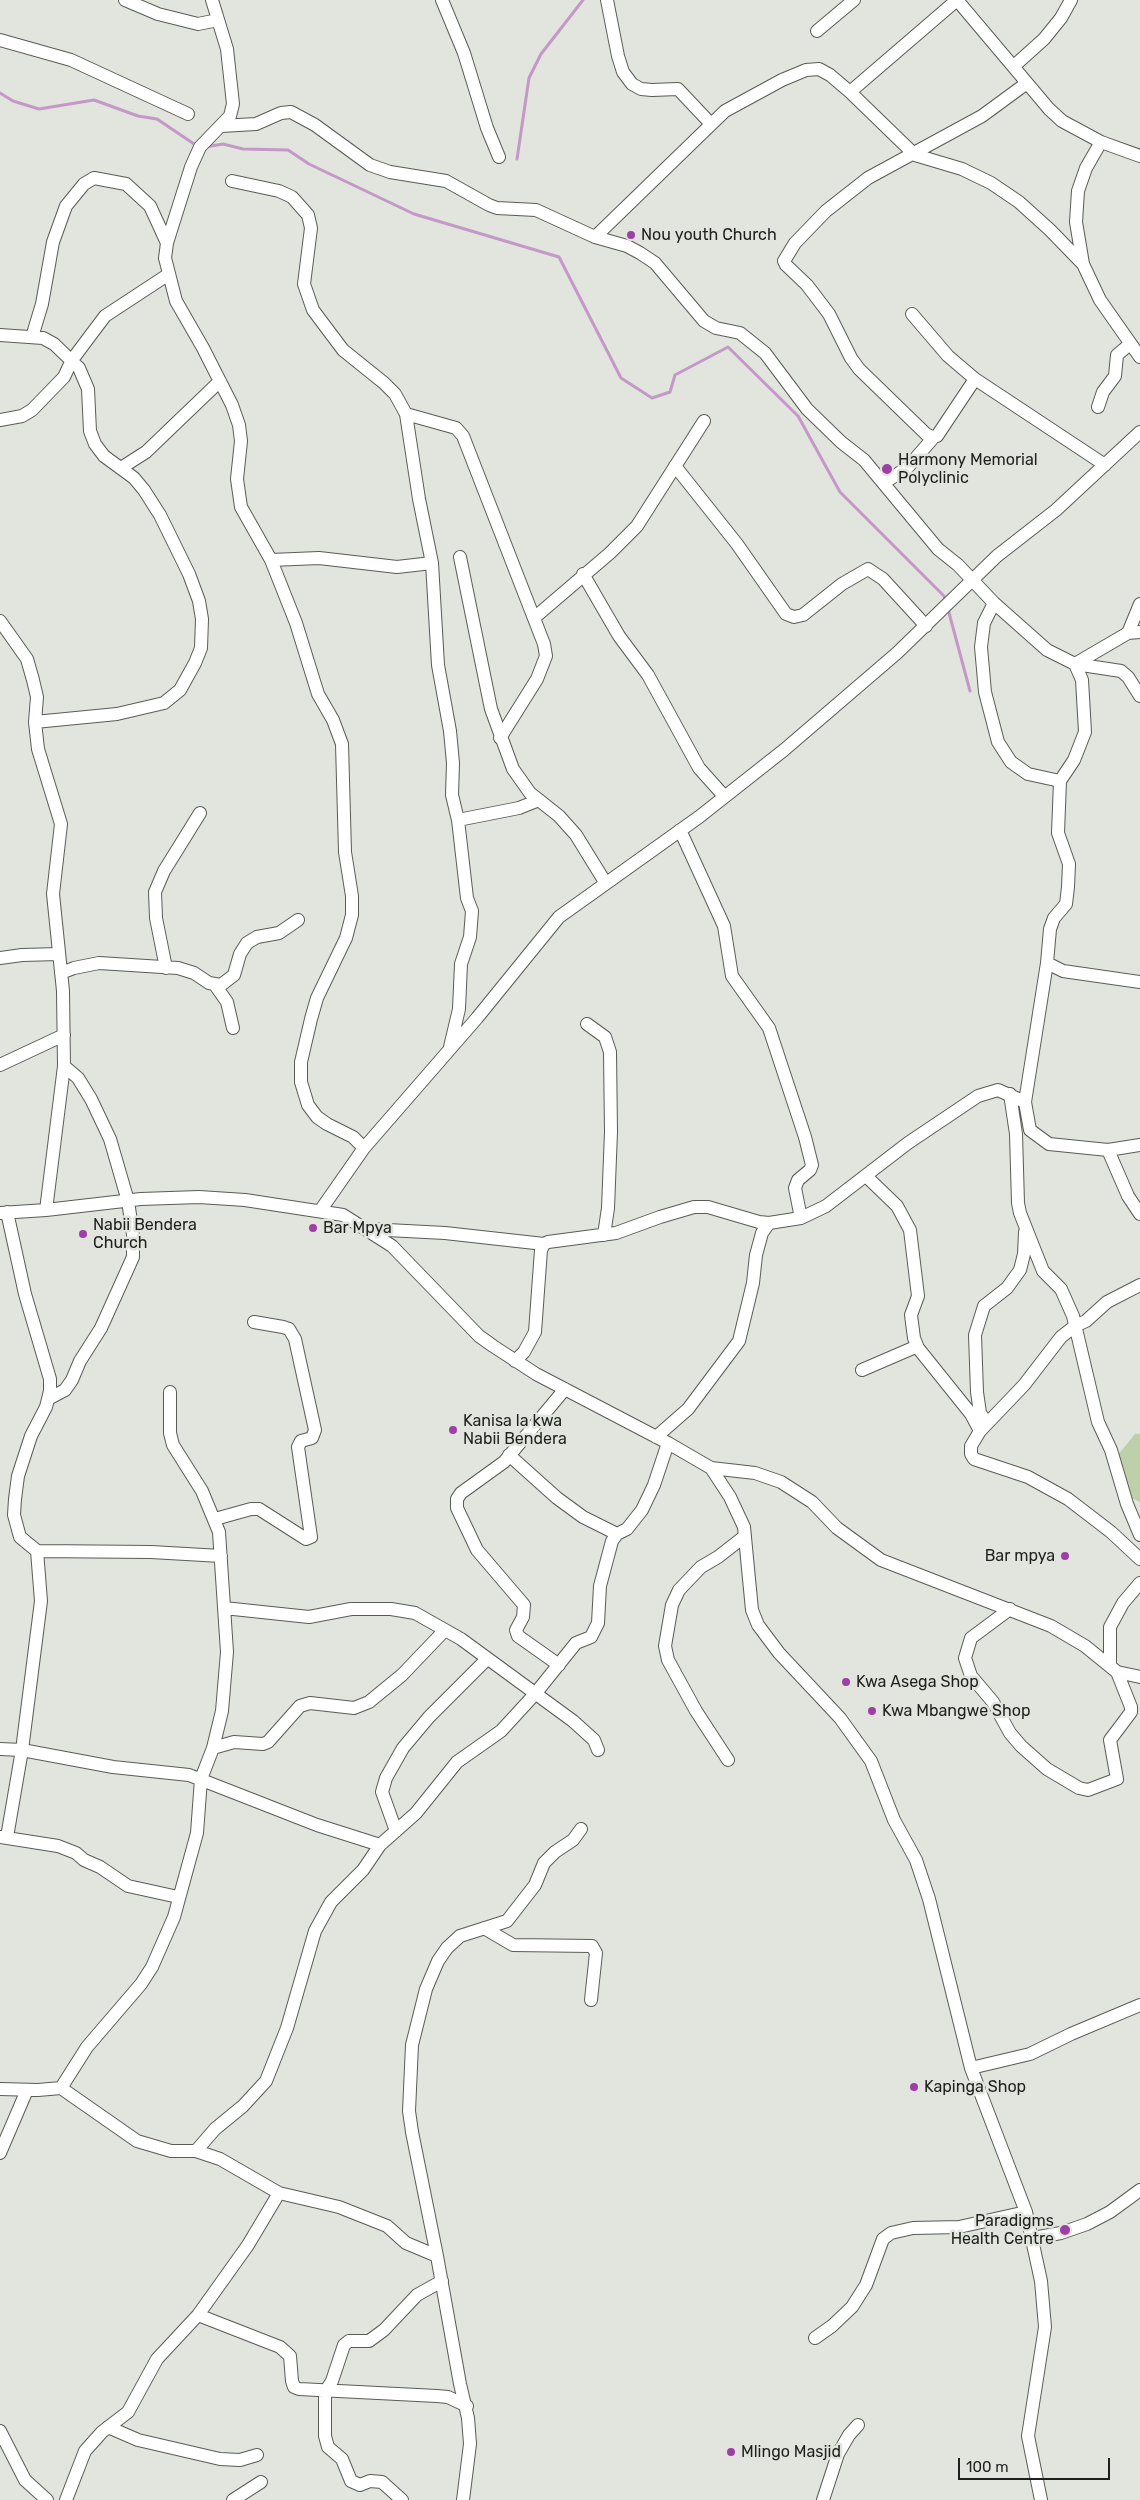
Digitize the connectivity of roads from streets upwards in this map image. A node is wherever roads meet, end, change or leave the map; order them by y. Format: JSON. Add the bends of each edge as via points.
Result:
{"nodes":[{"id":1,"x":125,"y":0,"type":"edge"},
{"id":2,"x":212,"y":0,"type":"edge"},
{"id":3,"x":442,"y":0,"type":"edge"},
{"id":4,"x":607,"y":0,"type":"edge"},
{"id":5,"x":854,"y":0,"type":"edge"},
{"id":6,"x":957,"y":0,"type":"edge"},
{"id":7,"x":1072,"y":0,"type":"edge"},
{"id":8,"x":218,"y":20,"type":"junction"},
{"id":9,"x":817,"y":31,"type":"dead end"},
{"id":10,"x":0,"y":40,"type":"edge"},
{"id":11,"x":1014,"y":66,"type":"junction"},
{"id":12,"x":1027,"y":83,"type":"junction"},
{"id":13,"x":850,"y":92,"type":"junction"},
{"id":14,"x":188,"y":114,"type":"dead end"},
{"id":15,"x":711,"y":124,"type":"junction"},
{"id":16,"x":221,"y":126,"type":"junction"},
{"id":17,"x":1101,"y":142,"type":"junction"},
{"id":18,"x":915,"y":155,"type":"junction"},
{"id":19,"x":1140,"y":156,"type":"edge"},
{"id":20,"x":499,"y":157,"type":"dead end"},
{"id":21,"x":232,"y":181,"type":"dead end"},
{"id":22,"x":595,"y":237,"type":"junction"},
{"id":23,"x":167,"y":243,"type":"junction"},
{"id":24,"x":1083,"y":264,"type":"junction"},
{"id":25,"x":169,"y":274,"type":"junction"},
{"id":26,"x":912,"y":314,"type":"dead end"},
{"id":27,"x":0,"y":335,"type":"edge"},
{"id":28,"x":32,"y":337,"type":"junction"},
{"id":29,"x":1130,"y":344,"type":"junction"},
{"id":30,"x":1140,"y":357,"type":"edge"},
{"id":31,"x":72,"y":360,"type":"junction"},
{"id":32,"x":975,"y":379,"type":"junction"},
{"id":33,"x":220,"y":381,"type":"junction"},
{"id":34,"x":1098,"y":407,"type":"dead end"},
{"id":35,"x":406,"y":414,"type":"junction"},
{"id":36,"x":0,"y":420,"type":"edge"},
{"id":37,"x":704,"y":421,"type":"dead end"},
{"id":38,"x":1140,"y":432,"type":"edge"},
{"id":39,"x":934,"y":437,"type":"junction"},
{"id":40,"x":1105,"y":465,"type":"junction"},
{"id":41,"x":676,"y":466,"type":"junction"},
{"id":42,"x":121,"y":468,"type":"junction"},
{"id":43,"x":884,"y":483,"type":"junction"},
{"id":44,"x":460,"y":557,"type":"dead end"},
{"id":45,"x":271,"y":560,"type":"junction"},
{"id":46,"x":432,"y":563,"type":"junction"},
{"id":47,"x":583,"y":574,"type":"junction"},
{"id":48,"x":972,"y":579,"type":"junction"},
{"id":49,"x":994,"y":603,"type":"junction"},
{"id":50,"x":1140,"y":604,"type":"edge"},
{"id":51,"x":534,"y":618,"type":"junction"},
{"id":52,"x":0,"y":621,"type":"edge"},
{"id":53,"x":926,"y":626,"type":"junction"},
{"id":54,"x":1134,"y":632,"type":"edge"},
{"id":55,"x":1075,"y":664,"type":"junction"},
{"id":56,"x":1140,"y":696,"type":"edge"},
{"id":57,"x":35,"y":722,"type":"junction"},
{"id":58,"x":500,"y":738,"type":"junction"},
{"id":59,"x":1060,"y":781,"type":"junction"},
{"id":60,"x":724,"y":796,"type":"junction"},
{"id":61,"x":539,"y":800,"type":"junction"},
{"id":62,"x":200,"y":813,"type":"dead end"},
{"id":63,"x":458,"y":820,"type":"junction"},
{"id":64,"x":680,"y":830,"type":"junction"},
{"id":65,"x":605,"y":882,"type":"junction"},
{"id":66,"x":298,"y":920,"type":"dead end"},
{"id":67,"x":58,"y":954,"type":"junction"},
{"id":68,"x":0,"y":958,"type":"edge"},
{"id":69,"x":1048,"y":963,"type":"junction"},
{"id":70,"x":166,"y":968,"type":"junction"},
{"id":71,"x":61,"y":973,"type":"junction"},
{"id":72,"x":1140,"y":982,"type":"edge"},
{"id":73,"x":215,"y":985,"type":"junction"},
{"id":74,"x":587,"y":1024,"type":"dead end"},
{"id":75,"x":233,"y":1028,"type":"dead end"},
{"id":76,"x":64,"y":1035,"type":"junction"},
{"id":77,"x":450,"y":1049,"type":"junction"},
{"id":78,"x":0,"y":1066,"type":"edge"},
{"id":79,"x":64,"y":1066,"type":"junction"},
{"id":80,"x":1010,"y":1094,"type":"junction"},
{"id":81,"x":1025,"y":1102,"type":"junction"},
{"id":82,"x":1140,"y":1145,"type":"edge"},
{"id":83,"x":364,"y":1148,"type":"junction"},
{"id":84,"x":1108,"y":1150,"type":"junction"},
{"id":85,"x":867,"y":1177,"type":"junction"},
{"id":86,"x":128,"y":1201,"type":"junction"},
{"id":87,"x":46,"y":1210,"type":"junction"},
{"id":88,"x":320,"y":1211,"type":"junction"},
{"id":89,"x":3,"y":1212,"type":"edge"},
{"id":90,"x":1140,"y":1214,"type":"edge"},
{"id":91,"x":801,"y":1218,"type":"junction"},
{"id":92,"x":769,"y":1223,"type":"junction"},
{"id":93,"x":1026,"y":1227,"type":"junction"},
{"id":94,"x":368,"y":1229,"type":"junction"},
{"id":95,"x":604,"y":1235,"type":"junction"},
{"id":96,"x":544,"y":1244,"type":"junction"},
{"id":97,"x":1140,"y":1285,"type":"edge"},
{"id":98,"x":254,"y":1322,"type":"dead end"},
{"id":99,"x":1074,"y":1326,"type":"junction"},
{"id":100,"x":918,"y":1348,"type":"junction"},
{"id":101,"x":514,"y":1360,"type":"junction"},
{"id":102,"x":862,"y":1370,"type":"dead end"},
{"id":103,"x":565,"y":1389,"type":"junction"},
{"id":104,"x":170,"y":1392,"type":"dead end"},
{"id":105,"x":48,"y":1399,"type":"junction"},
{"id":106,"x":983,"y":1427,"type":"junction"},
{"id":107,"x":662,"y":1440,"type":"junction"},
{"id":108,"x":509,"y":1455,"type":"junction"},
{"id":109,"x":711,"y":1468,"type":"junction"},
{"id":110,"x":215,"y":1519,"type":"junction"},
{"id":111,"x":617,"y":1534,"type":"junction"},
{"id":112,"x":1140,"y":1535,"type":"edge"},
{"id":113,"x":745,"y":1536,"type":"junction"},
{"id":114,"x":37,"y":1551,"type":"junction"},
{"id":115,"x":221,"y":1556,"type":"junction"},
{"id":116,"x":1140,"y":1559,"type":"edge"},
{"id":117,"x":1140,"y":1583,"type":"edge"},
{"id":118,"x":224,"y":1608,"type":"junction"},
{"id":119,"x":1010,"y":1609,"type":"junction"},
{"id":120,"x":446,"y":1630,"type":"junction"},
{"id":121,"x":487,"y":1659,"type":"junction"},
{"id":122,"x":559,"y":1665,"type":"junction"},
{"id":123,"x":1114,"y":1669,"type":"junction"},
{"id":124,"x":1140,"y":1677,"type":"edge"},
{"id":125,"x":535,"y":1694,"type":"junction"},
{"id":126,"x":0,"y":1748,"type":"edge"},
{"id":127,"x":213,"y":1748,"type":"junction"},
{"id":128,"x":22,"y":1750,"type":"junction"},
{"id":129,"x":598,"y":1750,"type":"dead end"},
{"id":130,"x":728,"y":1760,"type":"dead end"},
{"id":131,"x":201,"y":1779,"type":"junction"},
{"id":132,"x":582,"y":1829,"type":"dead end"},
{"id":133,"x":396,"y":1831,"type":"junction"},
{"id":134,"x":3,"y":1837,"type":"edge"},
{"id":135,"x":380,"y":1845,"type":"junction"},
{"id":136,"x":178,"y":1897,"type":"junction"},
{"id":137,"x":484,"y":1928,"type":"junction"},
{"id":138,"x":591,"y":2000,"type":"dead end"},
{"id":139,"x":1140,"y":2005,"type":"edge"},
{"id":140,"x":971,"y":2068,"type":"junction"},
{"id":141,"x":61,"y":2088,"type":"junction"},
{"id":142,"x":0,"y":2089,"type":"edge"},
{"id":143,"x":26,"y":2090,"type":"junction"},
{"id":144,"x":196,"y":2151,"type":"junction"},
{"id":145,"x":0,"y":2152,"type":"edge"},
{"id":146,"x":1140,"y":2190,"type":"edge"},
{"id":147,"x":279,"y":2193,"type":"junction"},
{"id":148,"x":1026,"y":2212,"type":"junction"},
{"id":149,"x":1033,"y":2238,"type":"junction"},
{"id":150,"x":438,"y":2256,"type":"junction"},
{"id":151,"x":442,"y":2281,"type":"junction"},
{"id":152,"x":198,"y":2315,"type":"junction"},
{"id":153,"x":815,"y":2338,"type":"dead end"},
{"id":154,"x":325,"y":2392,"type":"junction"},
{"id":155,"x":467,"y":2406,"type":"junction"},
{"id":156,"x":858,"y":2425,"type":"dead end"},
{"id":157,"x":108,"y":2427,"type":"junction"},
{"id":158,"x":0,"y":2431,"type":"edge"},
{"id":159,"x":257,"y":2455,"type":"dead end"},
{"id":160,"x":261,"y":2482,"type":"dead end"},
{"id":161,"x":47,"y":2500,"type":"edge"},
{"id":162,"x":66,"y":2500,"type":"edge"},
{"id":163,"x":234,"y":2500,"type":"edge"},
{"id":164,"x":402,"y":2500,"type":"edge"},
{"id":165,"x":463,"y":2500,"type":"edge"},
{"id":166,"x":823,"y":2500,"type":"edge"},
{"id":167,"x":1042,"y":2500,"type":"edge"}],
"edges":[{"from":1,"to":8,"type":"street","via":[[158,14],[198,24]]},
{"from":2,"to":8,"type":"street"},
{"from":3,"to":20,"type":"street","via":[[464,53]]},
{"from":4,"to":15,"type":"street","via":[[618,56],[623,72],[632,84],[641,89],[678,89]]},
{"from":5,"to":9,"type":"street"},
{"from":6,"to":11,"type":"street"},
{"from":6,"to":13,"type":"street"},
{"from":7,"to":11,"type":"street","via":[[1044,40]]},
{"from":8,"to":16,"type":"street","via":[[227,49],[232,89],[230,116]]},
{"from":10,"to":14,"type":"street","via":[[71,60]]},
{"from":11,"to":12,"type":"street"},
{"from":12,"to":17,"type":"street","via":[[1062,121]]},
{"from":12,"to":18,"type":"street","via":[[982,116]]},
{"from":13,"to":15,"type":"street","via":[[820,69],[806,70],[746,98]]},
{"from":13,"to":18,"type":"street"},
{"from":15,"to":22,"type":"street"},
{"from":16,"to":22,"type":"street","via":[[256,124],[291,112],[315,125],[370,165],[390,172],[446,181],[489,205],[536,210]]},
{"from":16,"to":23,"type":"street","via":[[200,147]]},
{"from":17,"to":19,"type":"street"},
{"from":17,"to":24,"type":"street","via":[[1086,168],[1078,191],[1076,222]]},
{"from":18,"to":24,"type":"street","via":[[962,169],[991,183],[1019,202]]},
{"from":18,"to":39,"type":"street","via":[[880,171],[826,211],[795,244],[784,261],[829,314],[859,369],[926,434]]},
{"from":21,"to":35,"type":"street","via":[[279,191],[292,197],[308,215],[311,228],[304,284],[313,310],[343,350],[395,394]]},
{"from":22,"to":43,"type":"street","via":[[621,243],[640,253],[655,264],[704,321],[716,328],[740,333],[765,352],[807,409],[864,460]]},
{"from":23,"to":25,"type":"street","via":[[165,258]]},
{"from":23,"to":28,"type":"street","via":[[150,206],[126,184],[94,178],[84,184],[66,206],[53,242],[42,304]]},
{"from":24,"to":29,"type":"street","via":[[1100,300]]},
{"from":25,"to":31,"type":"street","via":[[106,316]]},
{"from":25,"to":33,"type":"street","via":[[181,312]]},
{"from":26,"to":32,"type":"street","via":[[948,356]]},
{"from":27,"to":28,"type":"street"},
{"from":28,"to":31,"type":"street","via":[[54,344]]},
{"from":29,"to":30,"type":"street"},
{"from":29,"to":34,"type":"street","via":[[1117,356],[1115,376],[1103,392]]},
{"from":31,"to":36,"type":"street","via":[[64,377],[32,410],[22,416]]},
{"from":31,"to":42,"type":"street","via":[[86,380],[90,430],[95,444],[104,456]]},
{"from":32,"to":39,"type":"street"},
{"from":32,"to":40,"type":"street"},
{"from":33,"to":42,"type":"street","via":[[146,452]]},
{"from":33,"to":45,"type":"street","via":[[239,425],[241,441],[237,479],[240,507]]},
{"from":35,"to":46,"type":"street"},
{"from":35,"to":51,"type":"street","via":[[456,428],[463,436]]},
{"from":37,"to":41,"type":"street"},
{"from":38,"to":40,"type":"street"},
{"from":39,"to":43,"type":"street","via":[[908,467]]},
{"from":40,"to":48,"type":"street"},
{"from":41,"to":47,"type":"street","via":[[637,526]]},
{"from":41,"to":53,"type":"street","via":[[786,614],[794,617],[803,615],[868,568],[883,579]]},
{"from":42,"to":57,"type":"street","via":[[144,490],[189,574],[202,619],[201,648],[180,690],[164,703],[124,713]]},
{"from":43,"to":48,"type":"street","via":[[938,549]]},
{"from":44,"to":58,"type":"street"},
{"from":45,"to":46,"type":"street","via":[[319,558],[397,567]]},
{"from":45,"to":83,"type":"street","via":[[296,623],[318,694],[342,744],[345,852],[352,896],[352,915],[346,938],[317,998],[311,1019],[301,1062],[301,1082],[308,1105],[317,1117],[353,1137]]},
{"from":46,"to":63,"type":"street","via":[[438,665],[450,731],[452,795]]},
{"from":47,"to":51,"type":"street"},
{"from":47,"to":60,"type":"street","via":[[619,636],[648,675],[699,768]]},
{"from":48,"to":49,"type":"street"},
{"from":48,"to":53,"type":"street"},
{"from":49,"to":55,"type":"street","via":[[1047,650]]},
{"from":49,"to":59,"type":"street","via":[[984,623],[981,647],[986,692],[998,742],[1011,762],[1028,774]]},
{"from":50,"to":54,"type":"street"},
{"from":51,"to":58,"type":"street","via":[[546,656],[527,697]]},
{"from":52,"to":57,"type":"street","via":[[27,659],[37,697]]},
{"from":53,"to":60,"type":"street","via":[[784,750]]},
{"from":54,"to":55,"type":"street"},
{"from":55,"to":56,"type":"street","via":[[1121,671]]},
{"from":55,"to":59,"type":"street","via":[[1082,680],[1085,732],[1074,760]]},
{"from":57,"to":67,"type":"street","via":[[42,766],[61,824],[53,894]]},
{"from":58,"to":61,"type":"street","via":[[519,780]]},
{"from":59,"to":69,"type":"street","via":[[1058,833],[1070,871],[1066,904],[1054,918],[1050,929]]},
{"from":60,"to":64,"type":"street"},
{"from":61,"to":63,"type":"street","via":[[519,808]]},
{"from":61,"to":65,"type":"street","via":[[576,835]]},
{"from":62,"to":70,"type":"street","via":[[164,870],[156,892],[156,918]]},
{"from":63,"to":77,"type":"street","via":[[472,920],[461,964],[459,1009]]},
{"from":64,"to":65,"type":"street"},
{"from":64,"to":91,"type":"street","via":[[724,926],[732,976],[769,1028],[805,1137],[812,1165],[795,1188]]},
{"from":65,"to":77,"type":"street","via":[[552,925]]},
{"from":66,"to":73,"type":"street","via":[[279,933],[257,937],[248,943],[240,954],[234,975],[221,985]]},
{"from":67,"to":68,"type":"street"},
{"from":67,"to":71,"type":"street"},
{"from":69,"to":72,"type":"street","via":[[1063,971]]},
{"from":69,"to":81,"type":"street"},
{"from":70,"to":71,"type":"street","via":[[99,963]]},
{"from":70,"to":73,"type":"street","via":[[194,973]]},
{"from":71,"to":76,"type":"street"},
{"from":73,"to":75,"type":"street","via":[[227,1002]]},
{"from":74,"to":95,"type":"street","via":[[605,1037],[610,1052],[611,1132]]},
{"from":76,"to":78,"type":"street"},
{"from":76,"to":79,"type":"street"},
{"from":77,"to":83,"type":"street"},
{"from":79,"to":86,"type":"street","via":[[78,1078],[91,1099],[110,1140]]},
{"from":79,"to":87,"type":"street"},
{"from":80,"to":81,"type":"street"},
{"from":80,"to":85,"type":"street","via":[[998,1090],[978,1096],[908,1143]]},
{"from":80,"to":93,"type":"street","via":[[1016,1134],[1018,1203]]},
{"from":81,"to":84,"type":"street","via":[[1030,1130],[1042,1140],[1049,1144]]},
{"from":82,"to":84,"type":"street"},
{"from":83,"to":88,"type":"street"},
{"from":84,"to":90,"type":"street","via":[[1128,1196]]},
{"from":85,"to":91,"type":"street","via":[[826,1206]]},
{"from":85,"to":100,"type":"street","via":[[897,1206],[910,1230],[918,1296],[911,1315]]},
{"from":86,"to":87,"type":"street"},
{"from":86,"to":88,"type":"street","via":[[199,1197]]},
{"from":86,"to":105,"type":"street","via":[[133,1234],[129,1271],[72,1380],[65,1390]]},
{"from":87,"to":89,"type":"street"},
{"from":88,"to":94,"type":"street","via":[[343,1215]]},
{"from":89,"to":105,"type":"street","via":[[50,1379]]},
{"from":91,"to":92,"type":"street"},
{"from":92,"to":95,"type":"street","via":[[708,1207],[694,1207],[626,1231]]},
{"from":92,"to":107,"type":"street","via":[[762,1233],[756,1255],[739,1341]]},
{"from":93,"to":99,"type":"street","via":[[1043,1272],[1065,1296]]},
{"from":93,"to":106,"type":"street","via":[[1020,1270],[1007,1288],[984,1306],[975,1335],[977,1392]]},
{"from":94,"to":96,"type":"street","via":[[445,1233]]},
{"from":94,"to":101,"type":"street","via":[[392,1246],[479,1336]]},
{"from":95,"to":96,"type":"street"},
{"from":96,"to":101,"type":"street","via":[[535,1332],[524,1352]]},
{"from":97,"to":99,"type":"street","via":[[1107,1302],[1086,1322]]},
{"from":98,"to":110,"type":"street","via":[[284,1327],[296,1339],[314,1430],[312,1438],[301,1441],[298,1447],[311,1537],[306,1539],[259,1509]]},
{"from":99,"to":106,"type":"street"},
{"from":99,"to":112,"type":"street","via":[[1098,1422],[1112,1450],[1127,1504]]},
{"from":100,"to":102,"type":"street"},
{"from":100,"to":106,"type":"street"},
{"from":101,"to":103,"type":"street"},
{"from":103,"to":107,"type":"street"},
{"from":103,"to":108,"type":"street"},
{"from":104,"to":110,"type":"street","via":[[173,1445],[202,1491]]},
{"from":105,"to":114,"type":"street","via":[[18,1476],[15,1499],[14,1515],[20,1537]]},
{"from":106,"to":116,"type":"street","via":[[971,1446],[974,1459],[1028,1477],[1054,1490],[1111,1532]]},
{"from":107,"to":109,"type":"street"},
{"from":107,"to":111,"type":"street","via":[[654,1485],[642,1510],[627,1529]]},
{"from":108,"to":111,"type":"street","via":[[557,1498],[583,1517]]},
{"from":108,"to":122,"type":"street","via":[[461,1493],[457,1508],[477,1550],[524,1605],[523,1617],[516,1630],[518,1636]]},
{"from":109,"to":113,"type":"street","via":[[730,1497]]},
{"from":109,"to":119,"type":"street","via":[[755,1473],[781,1482],[812,1502],[837,1528],[881,1560],[921,1578]]},
{"from":110,"to":115,"type":"street"},
{"from":111,"to":122,"type":"street","via":[[604,1565],[596,1629],[588,1640],[576,1643]]},
{"from":113,"to":130,"type":"street","via":[[701,1567],[684,1584],[672,1606],[665,1646],[668,1660]]},
{"from":113,"to":140,"type":"street","via":[[752,1610],[758,1626],[872,1761],[894,1820],[916,1860],[929,1899]]},
{"from":114,"to":115,"type":"street"},
{"from":114,"to":128,"type":"street","via":[[41,1601]]},
{"from":115,"to":118,"type":"street"},
{"from":117,"to":123,"type":"street","via":[[1123,1603],[1110,1627]]},
{"from":118,"to":120,"type":"street","via":[[309,1617],[351,1609],[391,1609],[415,1613]]},
{"from":118,"to":127,"type":"street","via":[[226,1677]]},
{"from":119,"to":123,"type":"street","via":[[1071,1637]]},
{"from":119,"to":123,"type":"street","via":[[971,1638],[965,1658],[971,1676],[993,1702],[1021,1746],[1047,1769],[1079,1788],[1088,1790],[1117,1779],[1110,1740],[1131,1712],[1131,1706]]},
{"from":120,"to":121,"type":"street"},
{"from":120,"to":127,"type":"street","via":[[402,1675],[369,1702],[354,1708],[310,1703],[300,1706],[268,1742],[234,1742]]},
{"from":121,"to":125,"type":"street"},
{"from":121,"to":133,"type":"street","via":[[429,1717],[403,1748],[386,1778],[382,1792]]},
{"from":122,"to":125,"type":"street"},
{"from":123,"to":124,"type":"street"},
{"from":125,"to":129,"type":"street","via":[[584,1730]]},
{"from":125,"to":133,"type":"street","via":[[501,1731],[464,1756],[416,1813]]},
{"from":126,"to":128,"type":"street"},
{"from":127,"to":131,"type":"street"},
{"from":128,"to":131,"type":"street"},
{"from":128,"to":134,"type":"street"},
{"from":131,"to":135,"type":"street","via":[[317,1825]]},
{"from":131,"to":136,"type":"street","via":[[197,1833]]},
{"from":132,"to":137,"type":"street","via":[[544,1863],[535,1885],[511,1917]]},
{"from":133,"to":135,"type":"street"},
{"from":134,"to":136,"type":"street","via":[[76,1852],[128,1886]]},
{"from":135,"to":144,"type":"street","via":[[348,1887],[331,1902],[315,1932],[287,2028],[266,2081]]},
{"from":136,"to":141,"type":"street","via":[[174,1917],[144,1979],[87,2047]]},
{"from":137,"to":138,"type":"street","via":[[513,1945],[592,1946],[596,1953]]},
{"from":137,"to":150,"type":"street","via":[[460,1936],[438,1961],[426,1989],[412,2045],[409,2111]]},
{"from":139,"to":140,"type":"street","via":[[1030,2054]]},
{"from":140,"to":148,"type":"street"},
{"from":141,"to":143,"type":"street"},
{"from":141,"to":144,"type":"street","via":[[137,2141],[171,2152]]},
{"from":142,"to":143,"type":"street"},
{"from":143,"to":145,"type":"street"},
{"from":144,"to":147,"type":"street","via":[[220,2159]]},
{"from":146,"to":149,"type":"street","via":[[1087,2224]]},
{"from":147,"to":150,"type":"street","via":[[355,2212],[387,2226],[414,2248]]},
{"from":147,"to":152,"type":"street","via":[[248,2245]]},
{"from":148,"to":149,"type":"street"},
{"from":148,"to":153,"type":"street","via":[[959,2227],[913,2228],[891,2233],[882,2239],[866,2285],[852,2307]]},
{"from":149,"to":167,"type":"street","via":[[1041,2281],[1044,2327],[1028,2436]]},
{"from":150,"to":151,"type":"street"},
{"from":151,"to":154,"type":"street","via":[[417,2296],[384,2330],[369,2340],[349,2341],[344,2345]]},
{"from":151,"to":155,"type":"street","via":[[460,2384]]},
{"from":152,"to":154,"type":"street","via":[[280,2347],[290,2356],[294,2386],[306,2391]]},
{"from":152,"to":157,"type":"street","via":[[157,2359],[128,2412]]},
{"from":154,"to":155,"type":"street","via":[[448,2397]]},
{"from":154,"to":164,"type":"street","via":[[328,2447],[342,2459],[351,2481],[360,2485],[370,2481],[382,2482]]},
{"from":155,"to":165,"type":"street","via":[[470,2444]]},
{"from":156,"to":166,"type":"street","via":[[838,2454]]},
{"from":157,"to":159,"type":"street","via":[[138,2440],[220,2459],[240,2460]]},
{"from":157,"to":162,"type":"street","via":[[85,2451]]},
{"from":158,"to":161,"type":"street","via":[[25,2480]]},
{"from":160,"to":163,"type":"street"}]}
